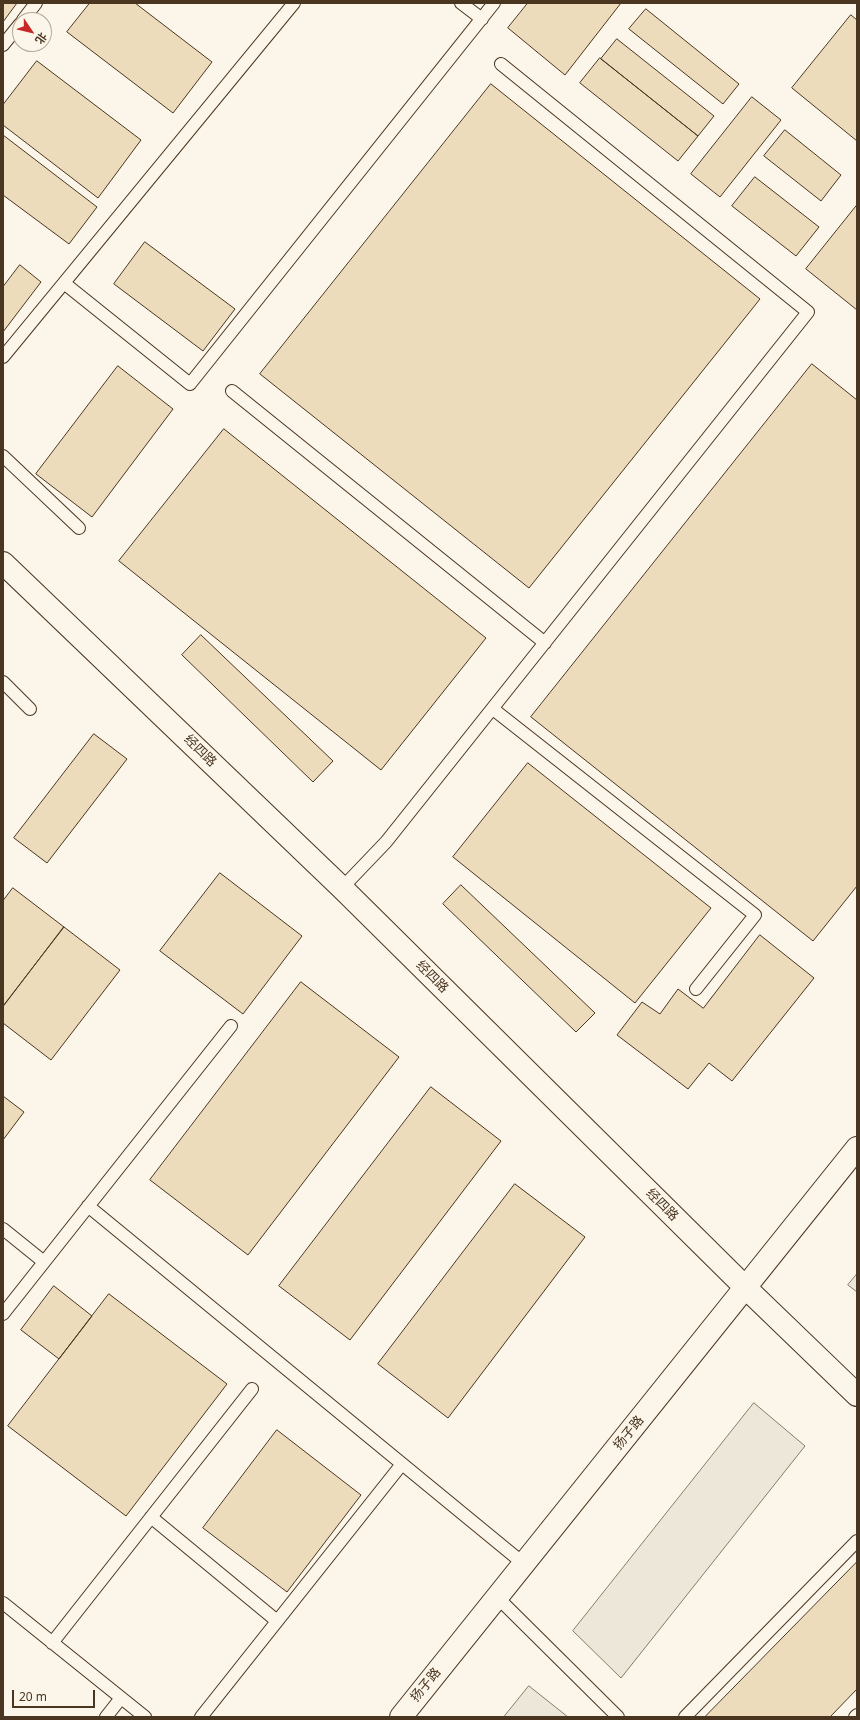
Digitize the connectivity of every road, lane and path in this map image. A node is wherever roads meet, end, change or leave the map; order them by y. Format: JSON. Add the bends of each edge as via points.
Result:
{"nodes":[{"id":1,"x":36,"y":3,"type":"edge"},
{"id":2,"x":294,"y":3,"type":"edge"},
{"id":3,"x":461,"y":3,"type":"edge"},
{"id":4,"x":494,"y":3,"type":"edge"},
{"id":5,"x":29,"y":12,"type":"edge"},
{"id":6,"x":482,"y":19,"type":"junction"},
{"id":7,"x":12,"y":34,"type":"edge"},
{"id":8,"x":3,"y":45,"type":"edge"},
{"id":9,"x":501,"y":64,"type":"dead end"},
{"id":10,"x":64,"y":283,"type":"junction"},
{"id":11,"x":3,"y":356,"type":"edge"},
{"id":12,"x":232,"y":391,"type":"dead end"},
{"id":13,"x":3,"y":456,"type":"edge"},
{"id":14,"x":79,"y":528,"type":"dead end"},
{"id":15,"x":3,"y":563,"type":"edge"},
{"id":16,"x":545,"y":643,"type":"junction"},
{"id":17,"x":3,"y":682,"type":"edge"},
{"id":18,"x":30,"y":709,"type":"dead end"},
{"id":19,"x":493,"y":709,"type":"junction"},
{"id":20,"x":342,"y":888,"type":"junction"},
{"id":21,"x":696,"y":989,"type":"dead end"},
{"id":22,"x":230,"y":1026,"type":"dead end"},
{"id":23,"x":857,"y":1148,"type":"edge"},
{"id":24,"x":88,"y":1206,"type":"junction"},
{"id":25,"x":3,"y":1229,"type":"edge"},
{"id":26,"x":44,"y":1262,"type":"junction"},
{"id":27,"x":746,"y":1288,"type":"junction"},
{"id":28,"x":3,"y":1314,"type":"edge"},
{"id":29,"x":252,"y":1389,"type":"dead end"},
{"id":30,"x":857,"y":1395,"type":"edge"},
{"id":31,"x":402,"y":1464,"type":"junction"},
{"id":32,"x":151,"y":1517,"type":"junction"},
{"id":33,"x":857,"y":1541,"type":"edge"},
{"id":34,"x":524,"y":1564,"type":"junction"},
{"id":35,"x":497,"y":1597,"type":"junction"},
{"id":36,"x":3,"y":1604,"type":"edge"},
{"id":37,"x":277,"y":1621,"type":"junction"},
{"id":38,"x":52,"y":1643,"type":"junction"},
{"id":39,"x":121,"y":1698,"type":"junction"},
{"id":40,"x":857,"y":1714,"type":"edge"},
{"id":41,"x":106,"y":1717,"type":"edge"},
{"id":42,"x":145,"y":1717,"type":"edge"},
{"id":43,"x":201,"y":1717,"type":"edge"},
{"id":44,"x":401,"y":1717,"type":"edge"},
{"id":45,"x":618,"y":1717,"type":"edge"},
{"id":46,"x":685,"y":1717,"type":"edge"},
{"id":47,"x":855,"y":1717,"type":"edge"}],
"edges":[{"from":1,"to":5,"type":"lane"},
{"from":2,"to":10,"type":"lane"},
{"from":3,"to":6,"type":"lane"},
{"from":4,"to":6,"type":"lane"},
{"from":6,"to":10,"type":"lane","via":[[190,384]]},
{"from":7,"to":8,"type":"lane"},
{"from":9,"to":16,"type":"lane","via":[[808,312]]},
{"from":10,"to":11,"type":"lane"},
{"from":12,"to":16,"type":"lane"},
{"from":13,"to":14,"type":"lane"},
{"from":15,"to":20,"type":"street","name":"经四路"},
{"from":16,"to":19,"type":"lane"},
{"from":17,"to":18,"type":"lane"},
{"from":19,"to":20,"type":"lane","via":[[386,842]]},
{"from":19,"to":21,"type":"lane","via":[[755,915]]},
{"from":20,"to":27,"type":"street","name":"经四路"},
{"from":22,"to":24,"type":"lane"},
{"from":23,"to":27,"type":"street","name":"扬子路"},
{"from":24,"to":26,"type":"lane"},
{"from":24,"to":31,"type":"lane"},
{"from":25,"to":26,"type":"lane"},
{"from":26,"to":28,"type":"lane"},
{"from":27,"to":30,"type":"street","name":"经四路"},
{"from":27,"to":34,"type":"street","name":"扬子路"},
{"from":29,"to":32,"type":"lane"},
{"from":31,"to":34,"type":"lane"},
{"from":31,"to":37,"type":"lane"},
{"from":32,"to":37,"type":"lane"},
{"from":32,"to":38,"type":"lane"},
{"from":33,"to":46,"type":"lane"},
{"from":34,"to":35,"type":"street","name":"扬子路"},
{"from":35,"to":44,"type":"street","name":"扬子路"},
{"from":35,"to":45,"type":"lane"},
{"from":36,"to":38,"type":"lane"},
{"from":37,"to":43,"type":"lane"},
{"from":38,"to":39,"type":"lane"},
{"from":39,"to":41,"type":"lane"},
{"from":39,"to":42,"type":"lane"},
{"from":40,"to":47,"type":"lane"}]}
